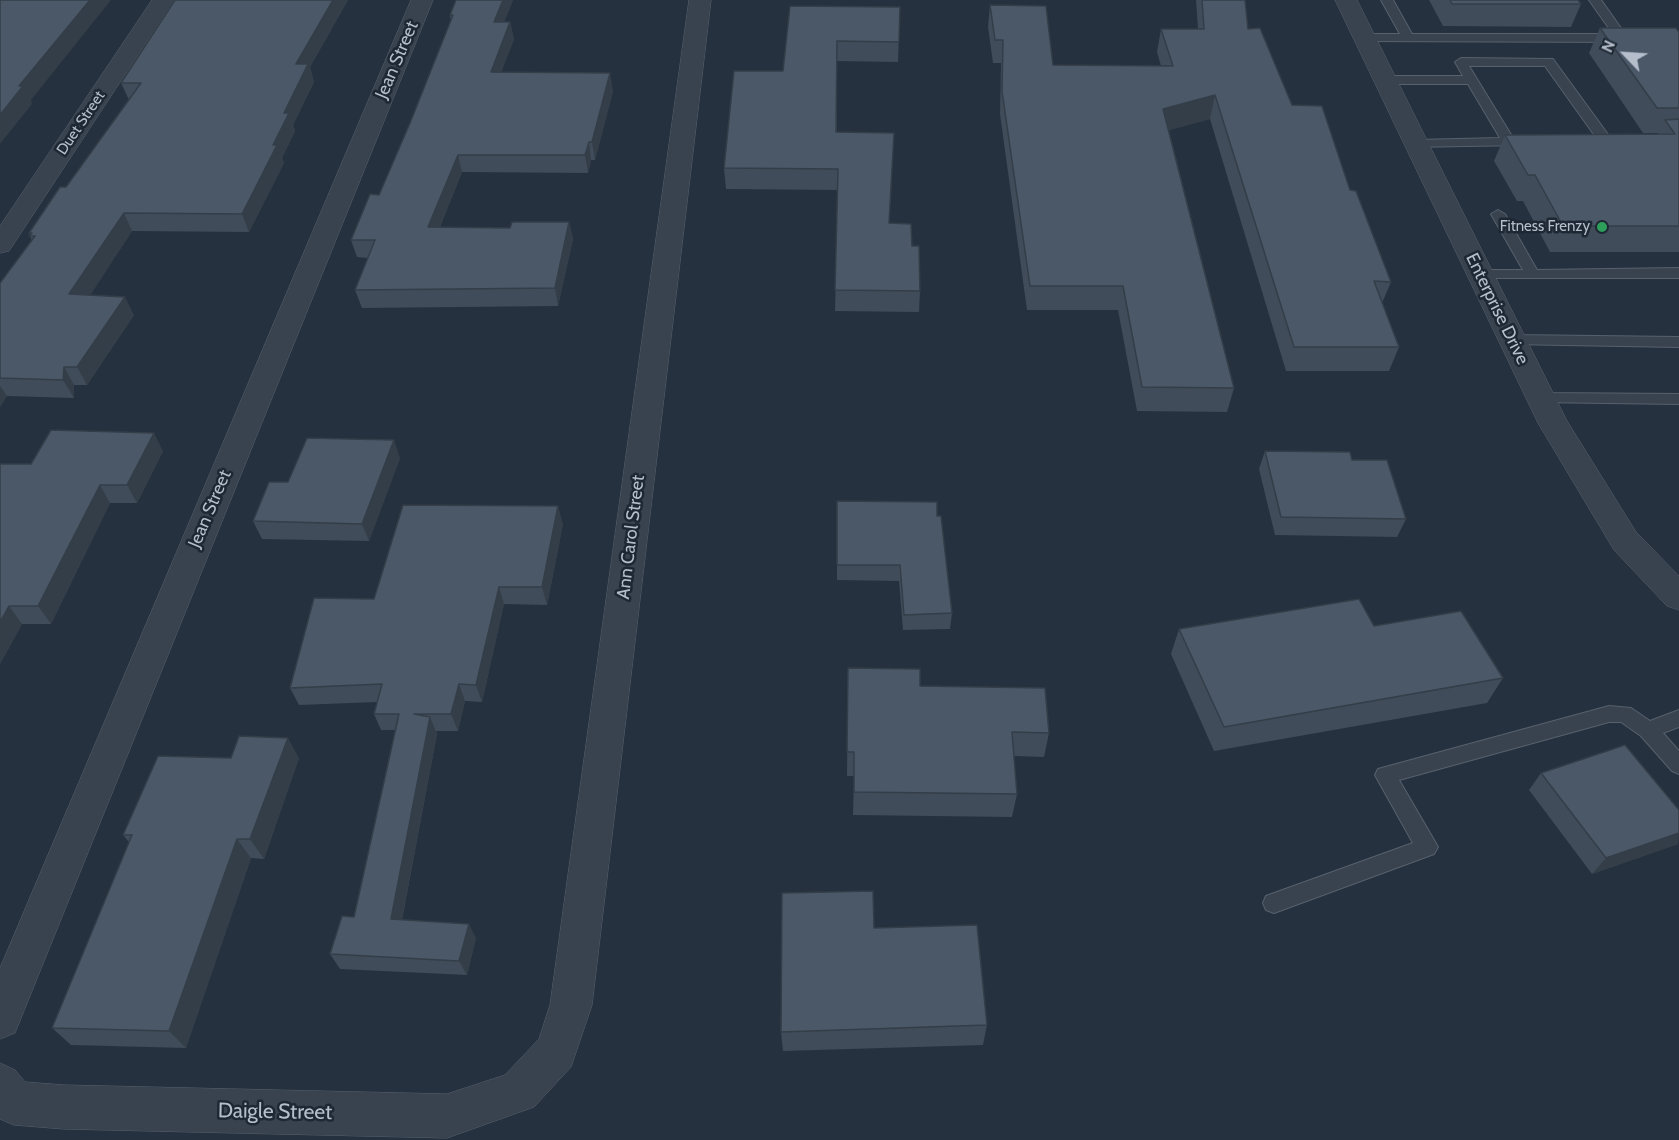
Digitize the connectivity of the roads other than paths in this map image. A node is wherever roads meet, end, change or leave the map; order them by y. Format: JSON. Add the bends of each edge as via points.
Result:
{"nodes":[{"id":1,"x":163,"y":0,"type":"edge"},
{"id":2,"x":422,"y":0,"type":"edge"},
{"id":3,"x":700,"y":0,"type":"edge"},
{"id":4,"x":1346,"y":0,"type":"edge"},
{"id":5,"x":1387,"y":0,"type":"edge"},
{"id":6,"x":1595,"y":0,"type":"edge"},
{"id":7,"x":1364,"y":38,"type":"junction"},
{"id":8,"x":1408,"y":38,"type":"junction"},
{"id":9,"x":1385,"y":80,"type":"junction"},
{"id":10,"x":1473,"y":80,"type":"junction"},
{"id":11,"x":1604,"y":140,"type":"edge"},
{"id":12,"x":1509,"y":142,"type":"junction"},
{"id":13,"x":1533,"y":142,"type":"edge"},
{"id":14,"x":1416,"y":144,"type":"junction"},
{"id":15,"x":1498,"y":214,"type":"dead end"},
{"id":16,"x":0,"y":245,"type":"edge"},
{"id":17,"x":1532,"y":273,"type":"junction"},
{"id":18,"x":1679,"y":273,"type":"edge"},
{"id":19,"x":1480,"y":275,"type":"junction"},
{"id":20,"x":1513,"y":340,"type":"junction"},
{"id":21,"x":1679,"y":342,"type":"edge"},
{"id":22,"x":1541,"y":398,"type":"junction"},
{"id":23,"x":1679,"y":399,"type":"edge"},
{"id":24,"x":1679,"y":597,"type":"edge"},
{"id":25,"x":1679,"y":718,"type":"edge"},
{"id":26,"x":1648,"y":730,"type":"junction"},
{"id":27,"x":1679,"y":765,"type":"edge"},
{"id":28,"x":1274,"y":903,"type":"dead end"},
{"id":29,"x":0,"y":1018,"type":"edge"},
{"id":30,"x":543,"y":1066,"type":"joint"},
{"id":31,"x":0,"y":1085,"type":"edge"}],
"edges":[{"from":1,"to":16,"type":"street","name":"Duet Street"},
{"from":2,"to":29,"type":"street","name":"Jean Street"},
{"from":3,"to":30,"type":"street","name":"Ann Carol Street","via":[[571,1005],[556,1052]]},
{"from":4,"to":7,"type":"street","name":"Enterprise Drive"},
{"from":5,"to":8,"type":"lane"},
{"from":6,"to":8,"type":"lane","via":[[1622,38]]},
{"from":7,"to":8,"type":"lane"},
{"from":7,"to":9,"type":"street","name":"Enterprise Drive"},
{"from":9,"to":10,"type":"lane"},
{"from":9,"to":14,"type":"street","name":"Enterprise Drive"},
{"from":10,"to":11,"type":"lane","via":[[1461,62],[1549,62]]},
{"from":10,"to":12,"type":"lane"},
{"from":12,"to":13,"type":"lane"},
{"from":12,"to":14,"type":"lane"},
{"from":14,"to":19,"type":"street","name":"Enterprise Drive"},
{"from":15,"to":17,"type":"lane"},
{"from":17,"to":18,"type":"lane"},
{"from":17,"to":19,"type":"lane"},
{"from":19,"to":20,"type":"street","name":"Enterprise Drive"},
{"from":20,"to":21,"type":"lane"},
{"from":20,"to":22,"type":"street","name":"Enterprise Drive"},
{"from":22,"to":23,"type":"lane"},
{"from":22,"to":24,"type":"street","name":"Enterprise Drive","via":[[1624,541]]},
{"from":25,"to":26,"type":"lane"},
{"from":26,"to":27,"type":"lane"},
{"from":26,"to":28,"type":"lane","via":[[1624,714],[1609,714],[1384,775],[1427,847]]},
{"from":30,"to":31,"type":"street","name":"Daigle Street","via":[[519,1092],[447,1116],[64,1107],[14,1103]]}]}
